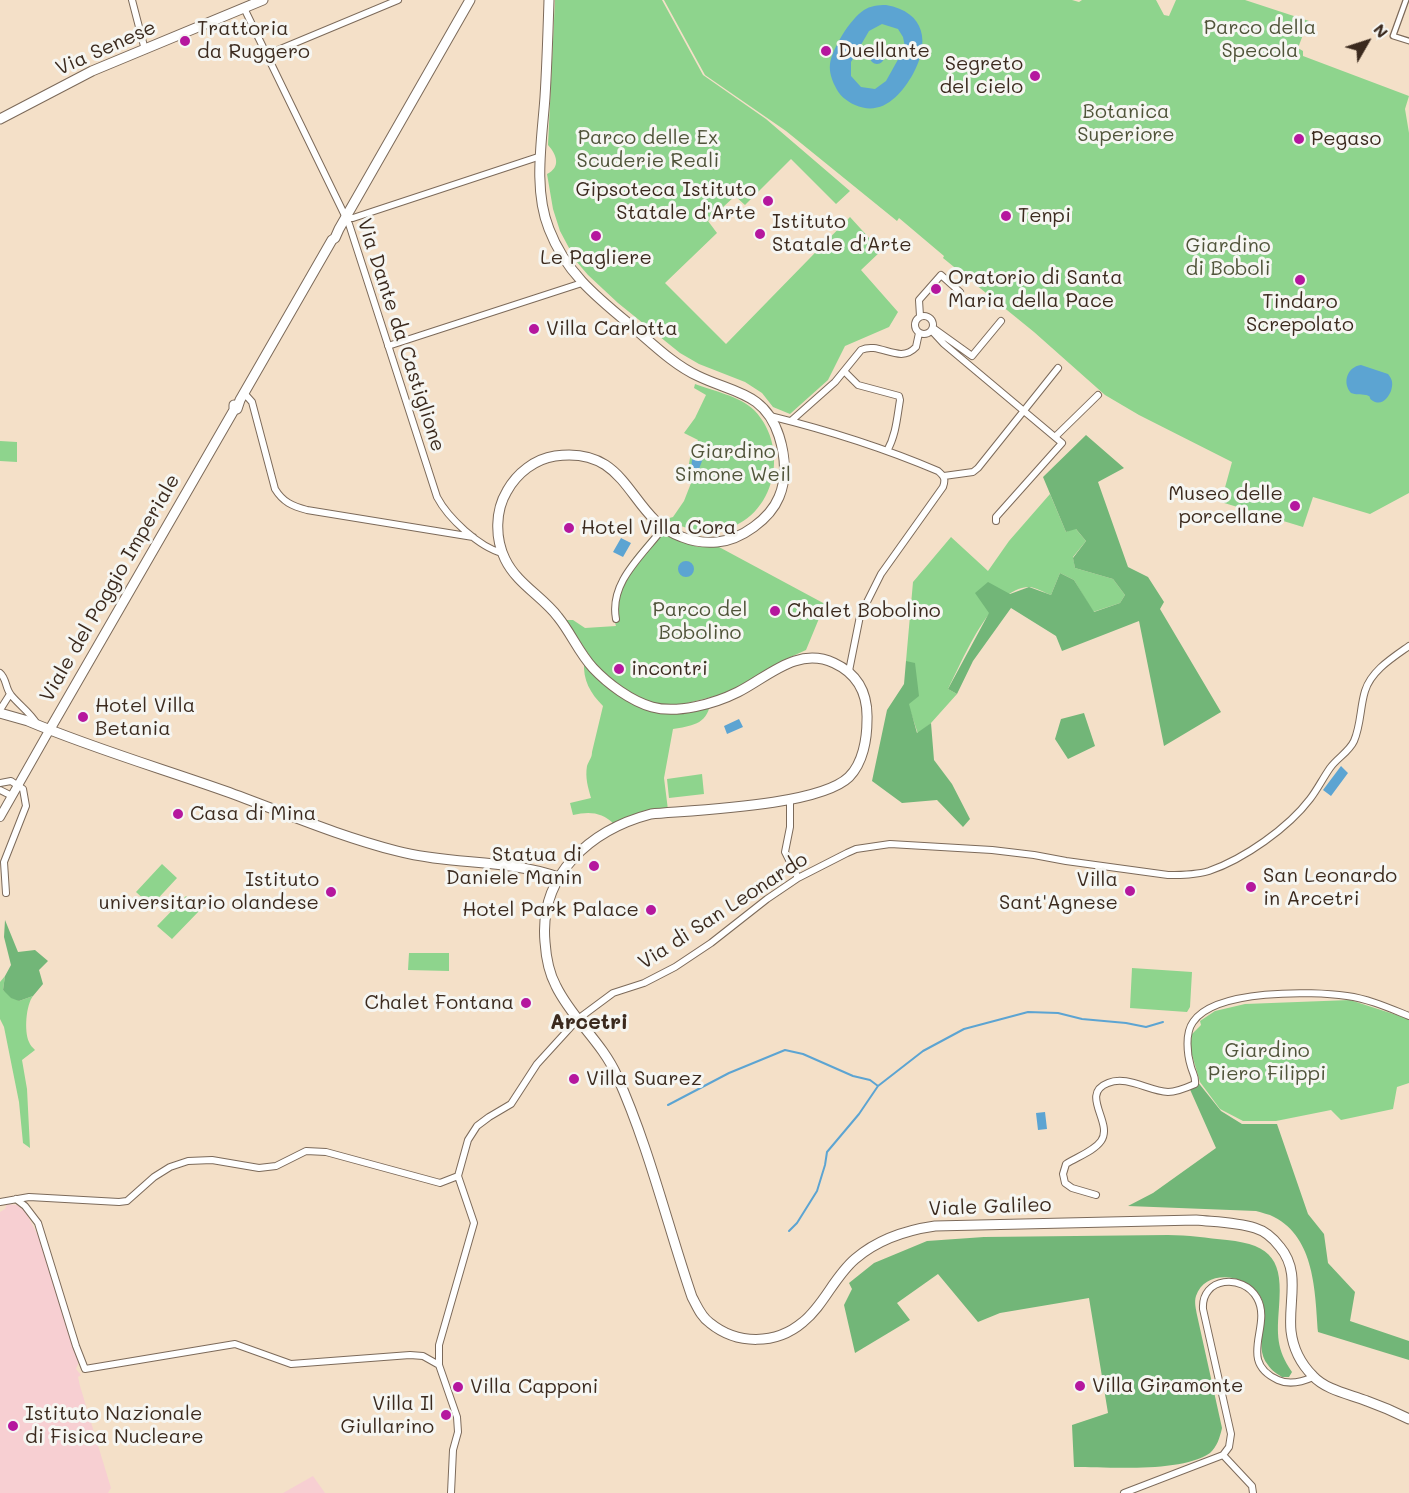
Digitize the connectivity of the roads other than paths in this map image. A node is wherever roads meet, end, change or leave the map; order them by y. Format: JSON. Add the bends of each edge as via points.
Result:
{"nodes":[{"id":1,"x":132,"y":0,"type":"edge"},
{"id":2,"x":263,"y":0,"type":"edge"},
{"id":3,"x":398,"y":0,"type":"edge"},
{"id":4,"x":470,"y":0,"type":"edge"},
{"id":5,"x":549,"y":0,"type":"edge"},
{"id":6,"x":1407,"y":0,"type":"edge"},
{"id":7,"x":244,"y":8,"type":"junction"},
{"id":8,"x":1409,"y":41,"type":"edge"},
{"id":9,"x":145,"y":50,"type":"junction"},
{"id":10,"x":266,"y":55,"type":"junction"},
{"id":11,"x":0,"y":119,"type":"edge"},
{"id":12,"x":541,"y":156,"type":"junction"},
{"id":13,"x":345,"y":218,"type":"junction"},
{"id":14,"x":582,"y":283,"type":"junction"},
{"id":15,"x":960,"y":292,"type":"dead end"},
{"id":16,"x":920,"y":316,"type":"junction"},
{"id":17,"x":1001,"y":321,"type":"dead end"},
{"id":18,"x":932,"y":329,"type":"junction"},
{"id":19,"x":919,"y":333,"type":"junction"},
{"id":20,"x":388,"y":346,"type":"junction"},
{"id":21,"x":1058,"y":368,"type":"dead end"},
{"id":22,"x":844,"y":371,"type":"junction"},
{"id":23,"x":1098,"y":395,"type":"dead end"},
{"id":24,"x":242,"y":397,"type":"junction"},
{"id":25,"x":1024,"y":412,"type":"junction"},
{"id":26,"x":770,"y":416,"type":"junction"},
{"id":27,"x":791,"y":422,"type":"junction"},
{"id":28,"x":1055,"y":437,"type":"junction"},
{"id":29,"x":887,"y":452,"type":"junction"},
{"id":30,"x":944,"y":476,"type":"junction"},
{"id":31,"x":996,"y":521,"type":"dead end"},
{"id":32,"x":663,"y":528,"type":"junction"},
{"id":33,"x":474,"y":537,"type":"junction"},
{"id":34,"x":502,"y":553,"type":"junction"},
{"id":35,"x":616,"y":619,"type":"dead end"},
{"id":36,"x":1409,"y":646,"type":"edge"},
{"id":37,"x":849,"y":671,"type":"junction"},
{"id":38,"x":0,"y":673,"type":"edge"},
{"id":39,"x":10,"y":694,"type":"junction"},
{"id":40,"x":0,"y":712,"type":"edge"},
{"id":41,"x":37,"y":724,"type":"junction"},
{"id":42,"x":50,"y":729,"type":"junction"},
{"id":43,"x":0,"y":783,"type":"edge"},
{"id":44,"x":18,"y":785,"type":"junction"},
{"id":45,"x":0,"y":790,"type":"edge"},
{"id":46,"x":12,"y":796,"type":"junction"},
{"id":47,"x":790,"y":800,"type":"junction"},
{"id":48,"x":0,"y":817,"type":"edge"},
{"id":49,"x":558,"y":877,"type":"junction"},
{"id":50,"x":798,"y":878,"type":"junction"},
{"id":51,"x":6,"y":893,"type":"dead end"},
{"id":52,"x":1409,"y":1016,"type":"edge"},
{"id":53,"x":578,"y":1019,"type":"junction"},
{"id":54,"x":458,"y":1176,"type":"junction"},
{"id":55,"x":1096,"y":1195,"type":"dead end"},
{"id":56,"x":16,"y":1199,"type":"junction"},
{"id":57,"x":1,"y":1202,"type":"edge"},
{"id":58,"x":0,"y":1209,"type":"edge"},
{"id":59,"x":439,"y":1365,"type":"junction"},
{"id":60,"x":1313,"y":1377,"type":"junction"},
{"id":61,"x":1409,"y":1419,"type":"edge"},
{"id":62,"x":1223,"y":1455,"type":"junction"},
{"id":63,"x":451,"y":1493,"type":"edge"},
{"id":64,"x":1124,"y":1493,"type":"edge"},
{"id":65,"x":1253,"y":1493,"type":"edge"}],
"edges":[{"from":1,"to":9,"type":"street"},
{"from":2,"to":7,"type":"main road","name":"Via Senese"},
{"from":3,"to":10,"type":"street"},
{"from":4,"to":13,"type":"main road","name":"Viale del Poggio Imperiale"},
{"from":5,"to":12,"type":"main road"},
{"from":6,"to":8,"type":"street","via":[[1393,36]]},
{"from":7,"to":9,"type":"main road","name":"Via Senese"},
{"from":7,"to":10,"type":"street","name":"Via Dante da Castiglione"},
{"from":9,"to":11,"type":"main road","name":"Via Senese","via":[[92,71]]},
{"from":10,"to":13,"type":"street","name":"Via Dante da Castiglione"},
{"from":12,"to":13,"type":"street"},
{"from":12,"to":14,"type":"main road","via":[[544,214],[556,243]]},
{"from":13,"to":20,"type":"street","name":"Via Dante da Castiglione"},
{"from":13,"to":24,"type":"main road","name":"Viale del Poggio Imperiale"},
{"from":14,"to":20,"type":"street"},
{"from":14,"to":26,"type":"main road","via":[[683,368],[751,397]]},
{"from":15,"to":16,"type":"street","via":[[941,275],[919,300]]},
{"from":16,"to":18,"type":"street","via":[[931,318]]},
{"from":16,"to":19,"type":"street","via":[[915,322]]},
{"from":17,"to":18,"type":"street","via":[[972,356]]},
{"from":18,"to":19,"type":"street"},
{"from":18,"to":25,"type":"street","via":[[944,344]]},
{"from":19,"to":22,"type":"street","via":[[911,353],[902,355],[865,347]]},
{"from":20,"to":33,"type":"street","name":"Via Dante da Castiglione","via":[[437,497],[448,514]]},
{"from":21,"to":25,"type":"street"},
{"from":22,"to":27,"type":"street"},
{"from":22,"to":29,"type":"street","via":[[858,385],[899,396],[896,426]]},
{"from":23,"to":28,"type":"street"},
{"from":24,"to":33,"type":"street","via":[[252,402],[275,489],[289,505]]},
{"from":24,"to":42,"type":"main road","name":"Viale del Poggio Imperiale"},
{"from":25,"to":28,"type":"street"},
{"from":25,"to":30,"type":"street","via":[[973,472]]},
{"from":26,"to":27,"type":"street"},
{"from":26,"to":32,"type":"main road","via":[[779,436],[785,468],[780,496],[768,513],[753,527],[719,542],[682,537]]},
{"from":27,"to":29,"type":"street"},
{"from":28,"to":31,"type":"street","via":[[1062,443]]},
{"from":29,"to":30,"type":"street"},
{"from":30,"to":37,"type":"street","via":[[943,487],[885,566],[861,612]]},
{"from":32,"to":34,"type":"main road","via":[[612,468],[571,454],[550,456],[519,475],[501,503],[498,522]]},
{"from":32,"to":35,"type":"street","via":[[621,583],[615,602]]},
{"from":33,"to":34,"type":"street","name":"Via Dante da Castiglione"},
{"from":34,"to":37,"type":"main road","via":[[514,575],[556,615],[591,667],[621,691],[655,708],[674,709],[717,700],[799,659],[822,658]]},
{"from":36,"to":50,"type":"street","name":"Via di San Leonardo","via":[[1372,678],[1364,692],[1354,740],[1302,808],[1263,841],[1208,871],[1168,876],[1034,855],[890,844],[856,849]]},
{"from":37,"to":47,"type":"main road","name":"Viale Galileo","via":[[859,682],[868,714],[863,752],[856,768],[832,789]]},
{"from":38,"to":39,"type":"street"},
{"from":39,"to":40,"type":"street"},
{"from":39,"to":41,"type":"street"},
{"from":40,"to":41,"type":"main road"},
{"from":41,"to":42,"type":"main road"},
{"from":42,"to":44,"type":"street","name":"Viale del Poggio Imperiale"},
{"from":42,"to":49,"type":"main road","via":[[324,830],[399,852],[537,870]]},
{"from":43,"to":44,"type":"street","via":[[11,781]]},
{"from":44,"to":46,"type":"street","name":"Viale del Poggio Imperiale"},
{"from":44,"to":51,"type":"street","via":[[23,789],[26,806],[4,862]]},
{"from":45,"to":46,"type":"street"},
{"from":46,"to":48,"type":"street","name":"Viale del Poggio Imperiale"},
{"from":47,"to":49,"type":"main road","name":"Viale Galileo","via":[[631,819],[584,848]]},
{"from":47,"to":50,"type":"street","via":[[785,852]]},
{"from":49,"to":53,"type":"main road","name":"Viale Galileo","via":[[549,896],[544,936],[558,990]]},
{"from":50,"to":53,"type":"street","name":"Via di San Leonardo","via":[[675,967],[613,993]]},
{"from":52,"to":55,"type":"street","name":"Viale Galileo","via":[[1349,996],[1312,993],[1231,999],[1216,1005],[1195,1019],[1190,1031],[1188,1045],[1195,1084],[1167,1092],[1117,1081],[1104,1084],[1096,1095],[1105,1134],[1096,1146],[1066,1164],[1063,1174],[1065,1183],[1072,1188]]},
{"from":53,"to":54,"type":"street","name":"Via di San Leonardo","via":[[537,1064],[511,1104],[477,1126],[468,1140]]},
{"from":53,"to":60,"type":"main road","name":"Viale Galileo","via":[[607,1056],[621,1085],[692,1297],[709,1323],[730,1336],[758,1340],[788,1332],[803,1322],[855,1259],[911,1230],[956,1224],[1196,1220],[1258,1229],[1285,1252],[1293,1285],[1291,1330],[1298,1356]]},
{"from":54,"to":56,"type":"street","via":[[440,1184],[326,1152],[306,1151],[276,1166],[259,1168],[212,1160],[188,1161],[154,1177],[127,1201]]},
{"from":54,"to":59,"type":"street","via":[[474,1223],[439,1345]]},
{"from":56,"to":57,"type":"street"},
{"from":56,"to":59,"type":"street","via":[[38,1223],[85,1369],[235,1344],[291,1364],[410,1355],[423,1356]]},
{"from":57,"to":58,"type":"street"},
{"from":59,"to":63,"type":"street","via":[[459,1432],[453,1450]]},
{"from":60,"to":61,"type":"main road","name":"Viale Galileo"},
{"from":60,"to":62,"type":"street","via":[[1289,1382],[1268,1374],[1256,1355],[1261,1308],[1254,1293],[1231,1281],[1209,1289],[1202,1301],[1203,1309],[1231,1434]]},
{"from":62,"to":64,"type":"street"},
{"from":62,"to":65,"type":"street","via":[[1252,1486]]}]}
